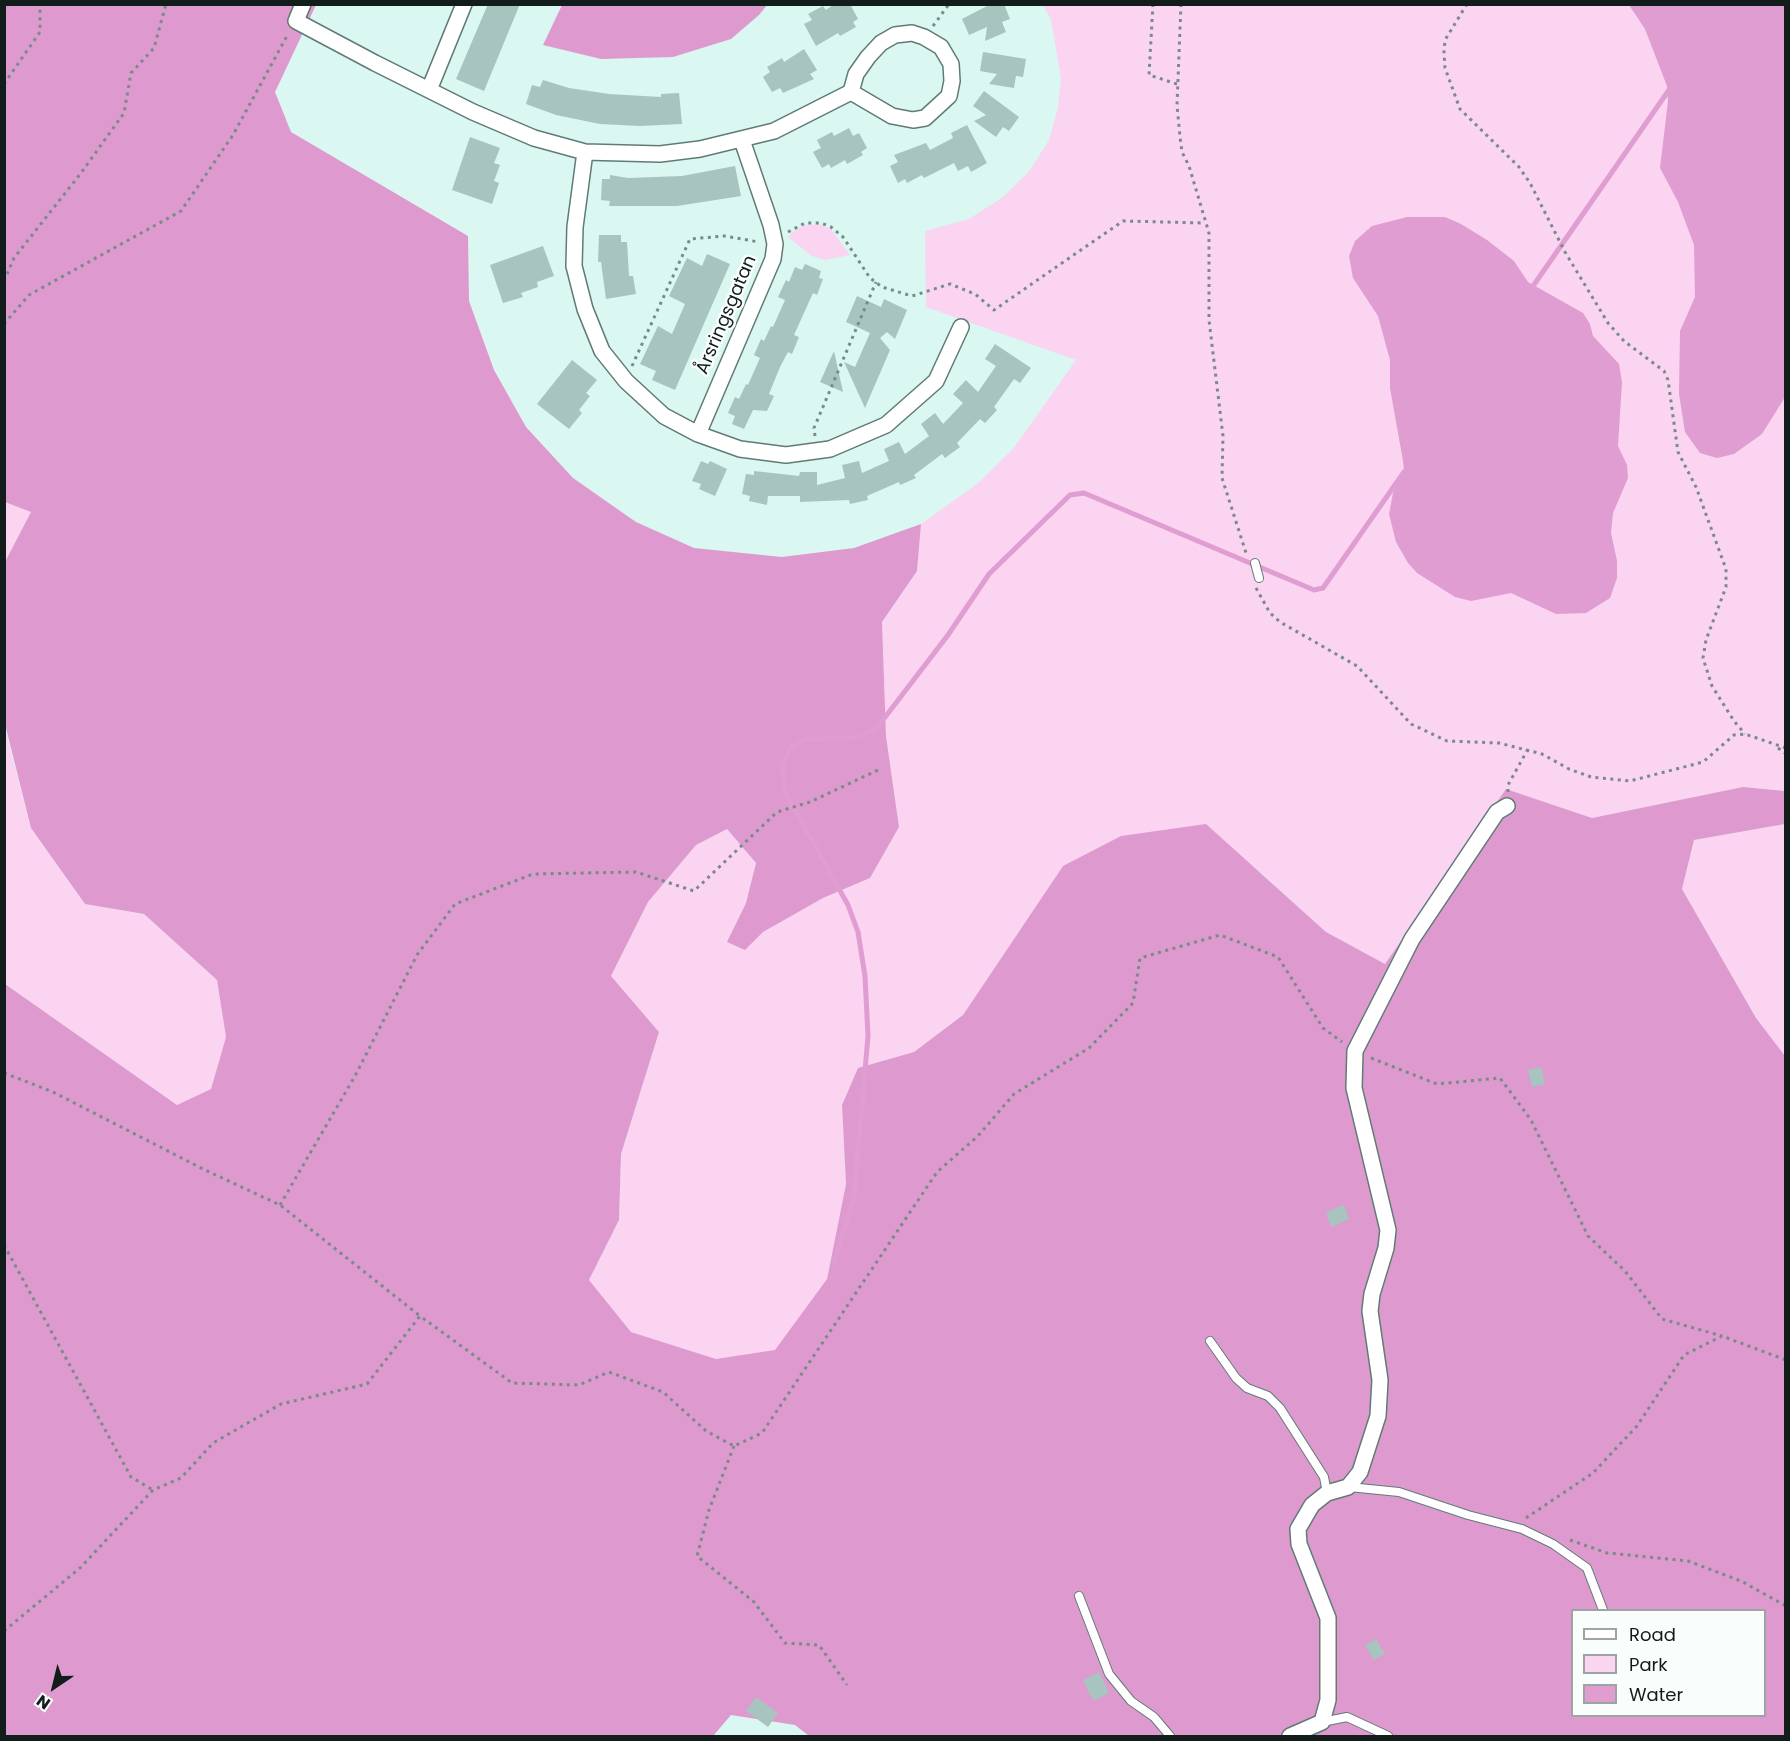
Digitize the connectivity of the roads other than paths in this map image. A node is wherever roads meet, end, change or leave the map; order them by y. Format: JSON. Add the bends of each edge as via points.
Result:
{"nodes":[{"id":1,"x":303,"y":4,"type":"edge"},
{"id":2,"x":464,"y":4,"type":"edge"},
{"id":3,"x":429,"y":90,"type":"junction"},
{"id":4,"x":851,"y":92,"type":"junction"},
{"id":5,"x":742,"y":140,"type":"junction"},
{"id":6,"x":585,"y":152,"type":"junction"},
{"id":7,"x":961,"y":327,"type":"dead end"},
{"id":8,"x":698,"y":434,"type":"junction"},
{"id":9,"x":1252,"y":562,"type":"road end"},
{"id":10,"x":1256,"y":580,"type":"road end"},
{"id":11,"x":1507,"y":806,"type":"road end"},
{"id":12,"x":1210,"y":1341,"type":"dead end"},
{"id":13,"x":1348,"y":1487,"type":"junction"},
{"id":14,"x":1327,"y":1493,"type":"junction"},
{"id":15,"x":1078,"y":1596,"type":"dead end"},
{"id":16,"x":1602,"y":1609,"type":"edge"},
{"id":17,"x":1322,"y":1722,"type":"junction"},
{"id":18,"x":1170,"y":1737,"type":"edge"},
{"id":19,"x":1290,"y":1737,"type":"edge"},
{"id":20,"x":1388,"y":1737,"type":"edge"}],
"edges":[{"from":1,"to":3,"type":"street","via":[[296,21]]},
{"from":2,"to":3,"type":"street"},
{"from":3,"to":6,"type":"street","via":[[534,138]]},
{"from":4,"to":4,"type":"street","via":[[856,74],[881,43],[895,35],[912,33],[924,37],[941,47],[951,64],[949,96],[925,118],[892,116]]},
{"from":4,"to":5,"type":"street","via":[[774,131]]},
{"from":5,"to":6,"type":"street","via":[[660,154]]},
{"from":5,"to":8,"type":"street","name":"Årsringsgatan","via":[[775,244],[773,259]]},
{"from":6,"to":8,"type":"street","via":[[574,266],[585,309],[602,351],[626,381],[664,416]]},
{"from":7,"to":8,"type":"street","via":[[936,381],[886,425],[830,448],[786,455],[740,449]]},
{"from":9,"to":10,"type":"lane"},
{"from":11,"to":13,"type":"street","via":[[1497,813],[1412,939],[1355,1051],[1354,1088],[1388,1230],[1370,1311],[1380,1380],[1378,1416],[1360,1472]]},
{"from":12,"to":14,"type":"lane","via":[[1236,1378],[1247,1388],[1268,1396],[1280,1408],[1324,1477]]},
{"from":13,"to":14,"type":"street"},
{"from":13,"to":16,"type":"lane","via":[[1399,1492],[1533,1534],[1587,1569]]},
{"from":14,"to":17,"type":"street","via":[[1312,1505],[1298,1529],[1299,1544],[1328,1618],[1328,1700]]},
{"from":15,"to":18,"type":"lane","via":[[1109,1674]]},
{"from":17,"to":19,"type":"street"},
{"from":17,"to":20,"type":"lane","via":[[1347,1717]]}]}
